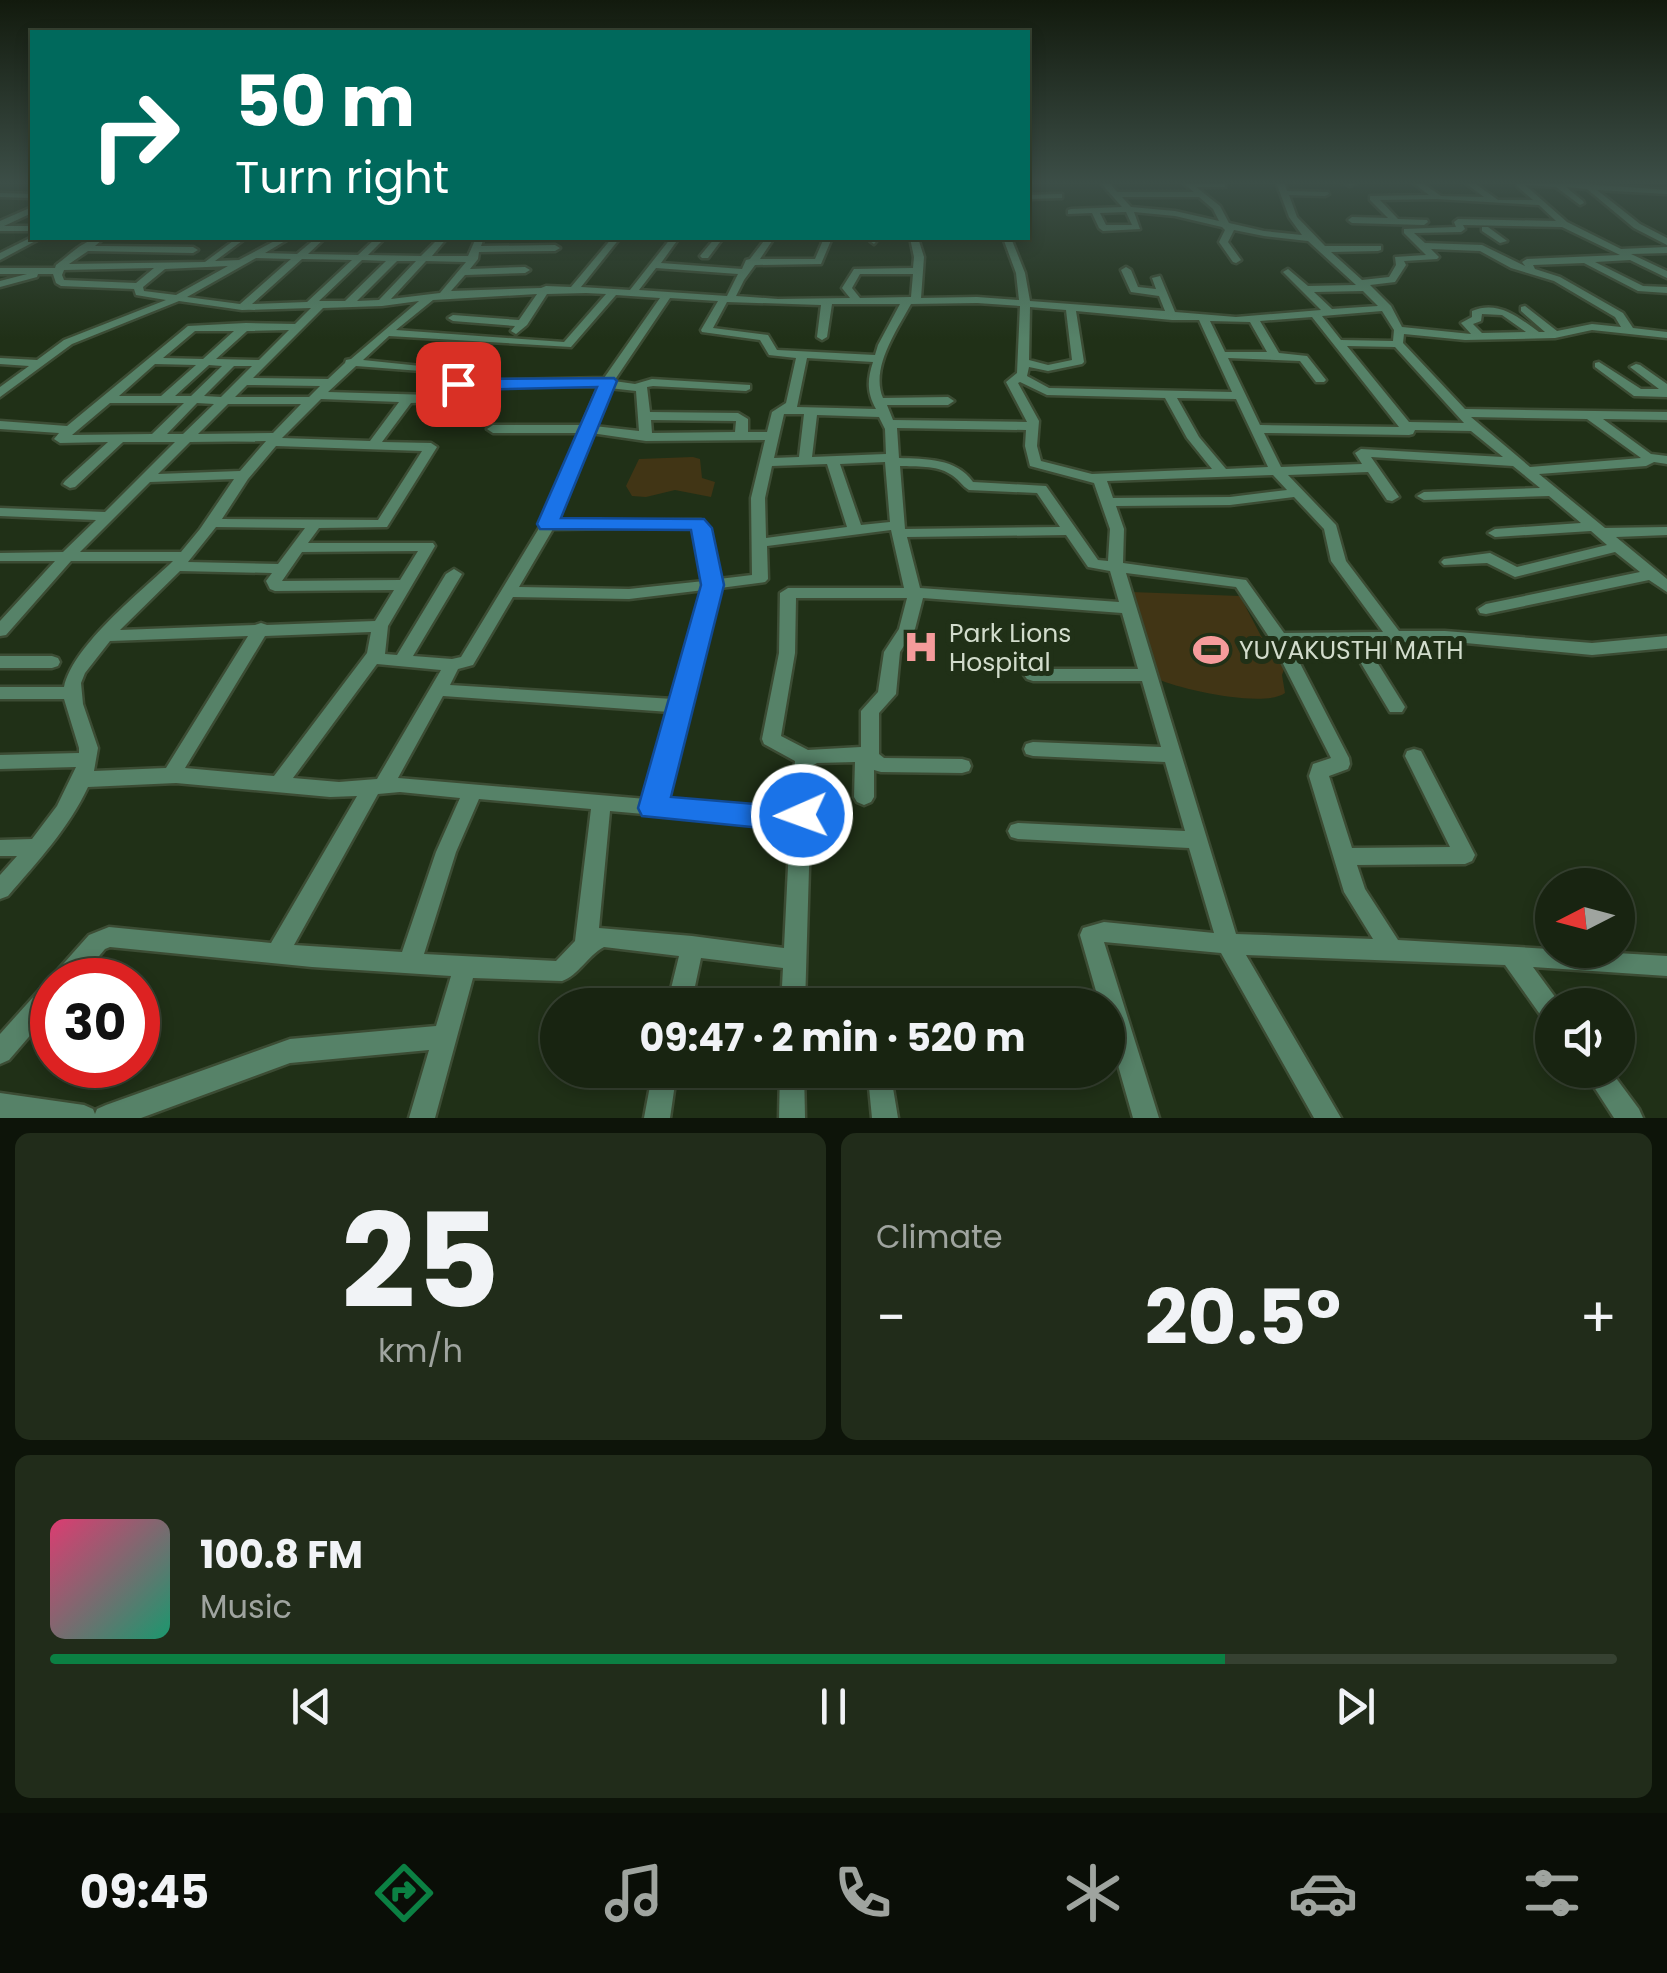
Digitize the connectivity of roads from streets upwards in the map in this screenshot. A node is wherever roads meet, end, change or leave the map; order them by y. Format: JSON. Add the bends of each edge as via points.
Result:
{"nodes":[{"id":1,"x":1227,"y":234,"type":"edge"},
{"id":2,"x":1276,"y":234,"type":"edge"},
{"id":3,"x":1308,"y":234,"type":"edge"},
{"id":4,"x":1408,"y":234,"type":"edge"},
{"id":5,"x":1493,"y":234,"type":"edge"},
{"id":6,"x":1584,"y":234,"type":"edge"},
{"id":7,"x":1311,"y":238,"type":"junction"},
{"id":8,"x":33,"y":240,"type":"edge"},
{"id":9,"x":96,"y":240,"type":"edge"},
{"id":10,"x":239,"y":240,"type":"edge"},
{"id":11,"x":283,"y":240,"type":"edge"},
{"id":12,"x":319,"y":240,"type":"edge"},
{"id":13,"x":379,"y":240,"type":"edge"},
{"id":14,"x":441,"y":240,"type":"edge"},
{"id":15,"x":614,"y":240,"type":"edge"},
{"id":16,"x":674,"y":240,"type":"edge"},
{"id":17,"x":717,"y":240,"type":"edge"},
{"id":18,"x":769,"y":240,"type":"edge"},
{"id":19,"x":827,"y":240,"type":"edge"},
{"id":20,"x":914,"y":240,"type":"edge"},
{"id":21,"x":1008,"y":240,"type":"edge"},
{"id":22,"x":1503,"y":241,"type":"dead end"},
{"id":23,"x":1422,"y":246,"type":"junction"},
{"id":24,"x":79,"y":248,"type":"junction"},
{"id":25,"x":477,"y":248,"type":"edge"},
{"id":26,"x":555,"y":248,"type":"dead end"},
{"id":27,"x":1378,"y":248,"type":"dead end"},
{"id":28,"x":1325,"y":249,"type":"junction"},
{"id":29,"x":192,"y":250,"type":"dead end"},
{"id":30,"x":1667,"y":250,"type":"edge"},
{"id":31,"x":1618,"y":252,"type":"junction"},
{"id":32,"x":256,"y":256,"type":"junction"},
{"id":33,"x":300,"y":256,"type":"junction"},
{"id":34,"x":705,"y":256,"type":"dead end"},
{"id":35,"x":0,"y":257,"type":"edge"},
{"id":36,"x":362,"y":257,"type":"junction"},
{"id":37,"x":394,"y":258,"type":"junction"},
{"id":38,"x":424,"y":258,"type":"junction"},
{"id":39,"x":1630,"y":258,"type":"junction"},
{"id":40,"x":1236,"y":260,"type":"dead end"},
{"id":41,"x":1584,"y":260,"type":"junction"},
{"id":42,"x":208,"y":261,"type":"junction"},
{"id":43,"x":244,"y":263,"type":"junction"},
{"id":44,"x":1667,"y":264,"type":"edge"},
{"id":45,"x":164,"y":266,"type":"junction"},
{"id":46,"x":654,"y":266,"type":"junction"},
{"id":47,"x":1647,"y":266,"type":"junction"},
{"id":48,"x":745,"y":267,"type":"junction"},
{"id":49,"x":60,"y":269,"type":"junction"},
{"id":50,"x":1528,"y":269,"type":"junction"},
{"id":51,"x":525,"y":270,"type":"dead end"},
{"id":52,"x":1126,"y":270,"type":"dead end"},
{"id":53,"x":0,"y":271,"type":"edge"},
{"id":54,"x":919,"y":271,"type":"junction"},
{"id":55,"x":42,"y":272,"type":"junction"},
{"id":56,"x":462,"y":272,"type":"junction"},
{"id":57,"x":1288,"y":272,"type":"dead end"},
{"id":58,"x":1667,"y":275,"type":"edge"},
{"id":59,"x":1157,"y":278,"type":"dead end"},
{"id":60,"x":0,"y":284,"type":"edge"},
{"id":61,"x":1366,"y":285,"type":"junction"},
{"id":62,"x":138,"y":286,"type":"junction"},
{"id":63,"x":546,"y":289,"type":"junction"},
{"id":64,"x":1306,"y":289,"type":"junction"},
{"id":65,"x":574,"y":290,"type":"junction"},
{"id":66,"x":1667,"y":290,"type":"edge"},
{"id":67,"x":614,"y":292,"type":"junction"},
{"id":68,"x":633,"y":292,"type":"junction"},
{"id":69,"x":478,"y":293,"type":"junction"},
{"id":70,"x":1163,"y":293,"type":"junction"},
{"id":71,"x":666,"y":295,"type":"junction"},
{"id":72,"x":437,"y":296,"type":"junction"},
{"id":73,"x":912,"y":299,"type":"junction"},
{"id":74,"x":727,"y":300,"type":"junction"},
{"id":75,"x":172,"y":301,"type":"junction"},
{"id":76,"x":827,"y":301,"type":"junction"},
{"id":77,"x":857,"y":301,"type":"junction"},
{"id":78,"x":317,"y":302,"type":"junction"},
{"id":79,"x":350,"y":304,"type":"junction"},
{"id":80,"x":382,"y":304,"type":"junction"},
{"id":81,"x":1024,"y":304,"type":"junction"},
{"id":82,"x":242,"y":307,"type":"junction"},
{"id":83,"x":1072,"y":308,"type":"junction"},
{"id":84,"x":1386,"y":308,"type":"junction"},
{"id":85,"x":1525,"y":310,"type":"dead end"},
{"id":86,"x":1330,"y":312,"type":"junction"},
{"id":87,"x":1314,"y":314,"type":"junction"},
{"id":88,"x":1172,"y":316,"type":"junction"},
{"id":89,"x":1203,"y":318,"type":"junction"},
{"id":90,"x":1252,"y":318,"type":"junction"},
{"id":91,"x":522,"y":324,"type":"junction"},
{"id":92,"x":246,"y":326,"type":"junction"},
{"id":93,"x":297,"y":328,"type":"junction"},
{"id":94,"x":1628,"y":329,"type":"junction"},
{"id":95,"x":386,"y":333,"type":"junction"},
{"id":96,"x":1555,"y":334,"type":"junction"},
{"id":97,"x":1536,"y":335,"type":"junction"},
{"id":98,"x":1667,"y":335,"type":"edge"},
{"id":99,"x":1479,"y":336,"type":"junction"},
{"id":100,"x":1398,"y":337,"type":"junction"},
{"id":101,"x":822,"y":338,"type":"dead end"},
{"id":102,"x":506,"y":341,"type":"junction"},
{"id":103,"x":1338,"y":343,"type":"junction"},
{"id":104,"x":802,"y":355,"type":"junction"},
{"id":105,"x":1221,"y":355,"type":"junction"},
{"id":106,"x":1274,"y":356,"type":"junction"},
{"id":107,"x":879,"y":359,"type":"junction"},
{"id":108,"x":0,"y":361,"type":"edge"},
{"id":109,"x":152,"y":361,"type":"junction"},
{"id":110,"x":206,"y":362,"type":"junction"},
{"id":111,"x":232,"y":362,"type":"junction"},
{"id":112,"x":350,"y":362,"type":"junction"},
{"id":113,"x":38,"y":363,"type":"junction"},
{"id":114,"x":262,"y":363,"type":"junction"},
{"id":115,"x":1598,"y":365,"type":"dead end"},
{"id":116,"x":1022,"y":369,"type":"junction"},
{"id":117,"x":430,"y":370,"type":"dead end"},
{"id":118,"x":1636,"y":374,"type":"dead end"},
{"id":119,"x":1320,"y":380,"type":"dead end"},
{"id":120,"x":1661,"y":380,"type":"edge"},
{"id":121,"x":244,"y":381,"type":"junction"},
{"id":122,"x":607,"y":383,"type":"junction"},
{"id":123,"x":638,"y":387,"type":"junction"},
{"id":124,"x":746,"y":388,"type":"dead end"},
{"id":125,"x":1667,"y":392,"type":"edge"},
{"id":126,"x":0,"y":393,"type":"edge"},
{"id":127,"x":319,"y":393,"type":"junction"},
{"id":128,"x":1169,"y":394,"type":"junction"},
{"id":129,"x":1242,"y":396,"type":"junction"},
{"id":130,"x":407,"y":398,"type":"junction"},
{"id":131,"x":105,"y":399,"type":"junction"},
{"id":132,"x":164,"y":400,"type":"junction"},
{"id":133,"x":192,"y":400,"type":"junction"},
{"id":134,"x":225,"y":400,"type":"junction"},
{"id":135,"x":948,"y":401,"type":"dead end"},
{"id":136,"x":780,"y":410,"type":"junction"},
{"id":137,"x":811,"y":410,"type":"junction"},
{"id":138,"x":1459,"y":412,"type":"junction"},
{"id":139,"x":884,"y":413,"type":"junction"},
{"id":140,"x":1588,"y":414,"type":"junction"},
{"id":141,"x":644,"y":416,"type":"junction"},
{"id":142,"x":1667,"y":416,"type":"edge"},
{"id":143,"x":0,"y":425,"type":"edge"},
{"id":144,"x":1033,"y":426,"type":"junction"},
{"id":145,"x":1474,"y":427,"type":"junction"},
{"id":146,"x":588,"y":429,"type":"junction"},
{"id":147,"x":1406,"y":429,"type":"junction"},
{"id":148,"x":68,"y":430,"type":"junction"},
{"id":149,"x":494,"y":430,"type":"dead end"},
{"id":150,"x":1257,"y":430,"type":"junction"},
{"id":151,"x":644,"y":435,"type":"junction"},
{"id":152,"x":741,"y":436,"type":"junction"},
{"id":153,"x":772,"y":436,"type":"junction"},
{"id":154,"x":188,"y":437,"type":"junction"},
{"id":155,"x":156,"y":438,"type":"junction"},
{"id":156,"x":119,"y":439,"type":"junction"},
{"id":157,"x":275,"y":440,"type":"junction"},
{"id":158,"x":374,"y":444,"type":"junction"},
{"id":159,"x":1428,"y":456,"type":"junction"},
{"id":160,"x":1651,"y":459,"type":"junction"},
{"id":161,"x":806,"y":460,"type":"junction"},
{"id":162,"x":832,"y":460,"type":"junction"},
{"id":163,"x":891,"y":460,"type":"junction"},
{"id":164,"x":1667,"y":460,"type":"edge"},
{"id":165,"x":766,"y":462,"type":"junction"},
{"id":166,"x":1520,"y":467,"type":"junction"},
{"id":167,"x":1370,"y":468,"type":"junction"},
{"id":168,"x":1275,"y":469,"type":"junction"},
{"id":169,"x":1667,"y":471,"type":"edge"},
{"id":170,"x":1224,"y":474,"type":"junction"},
{"id":171,"x":244,"y":475,"type":"junction"},
{"id":172,"x":1096,"y":477,"type":"junction"},
{"id":173,"x":146,"y":478,"type":"junction"},
{"id":174,"x":70,"y":484,"type":"dead end"},
{"id":175,"x":1550,"y":492,"type":"junction"},
{"id":176,"x":1294,"y":493,"type":"junction"},
{"id":177,"x":1424,"y":496,"type":"dead end"},
{"id":178,"x":1392,"y":497,"type":"dead end"},
{"id":179,"x":1108,"y":502,"type":"junction"},
{"id":180,"x":0,"y":512,"type":"edge"},
{"id":181,"x":109,"y":516,"type":"junction"},
{"id":182,"x":213,"y":523,"type":"junction"},
{"id":183,"x":315,"y":524,"type":"junction"},
{"id":184,"x":548,"y":524,"type":"junction"},
{"id":185,"x":855,"y":529,"type":"junction"},
{"id":186,"x":897,"y":529,"type":"junction"},
{"id":187,"x":1596,"y":530,"type":"junction"},
{"id":188,"x":1667,"y":531,"type":"edge"},
{"id":189,"x":1070,"y":532,"type":"junction"},
{"id":190,"x":1496,"y":534,"type":"dead end"},
{"id":191,"x":758,"y":543,"type":"junction"},
{"id":192,"x":1616,"y":547,"type":"junction"},
{"id":193,"x":298,"y":548,"type":"junction"},
{"id":194,"x":67,"y":557,"type":"junction"},
{"id":195,"x":2,"y":560,"type":"edge"},
{"id":196,"x":180,"y":561,"type":"junction"},
{"id":197,"x":1449,"y":562,"type":"dead end"},
{"id":198,"x":1116,"y":566,"type":"junction"},
{"id":199,"x":282,"y":569,"type":"junction"},
{"id":200,"x":454,"y":574,"type":"dead end"},
{"id":201,"x":1650,"y":574,"type":"junction"},
{"id":202,"x":406,"y":585,"type":"junction"},
{"id":203,"x":712,"y":585,"type":"junction"},
{"id":204,"x":1667,"y":587,"type":"edge"},
{"id":205,"x":507,"y":592,"type":"junction"},
{"id":206,"x":915,"y":594,"type":"junction"},
{"id":207,"x":1129,"y":608,"type":"junction"},
{"id":208,"x":1486,"y":609,"type":"dead end"},
{"id":209,"x":380,"y":626,"type":"junction"},
{"id":210,"x":262,"y":628,"type":"junction"},
{"id":211,"x":0,"y":631,"type":"edge"},
{"id":212,"x":106,"y":636,"type":"junction"},
{"id":213,"x":1395,"y":637,"type":"junction"},
{"id":214,"x":1354,"y":638,"type":"junction"},
{"id":215,"x":1279,"y":639,"type":"junction"},
{"id":216,"x":1667,"y":642,"type":"edge"},
{"id":217,"x":376,"y":654,"type":"junction"},
{"id":218,"x":402,"y":661,"type":"junction"},
{"id":219,"x":0,"y":662,"type":"edge"},
{"id":220,"x":52,"y":662,"type":"dead end"},
{"id":221,"x":452,"y":665,"type":"junction"},
{"id":222,"x":1033,"y":675,"type":"dead end"},
{"id":223,"x":1149,"y":675,"type":"junction"},
{"id":224,"x":438,"y":690,"type":"junction"},
{"id":225,"x":0,"y":693,"type":"edge"},
{"id":226,"x":71,"y":693,"type":"junction"},
{"id":227,"x":680,"y":706,"type":"junction"},
{"id":228,"x":1396,"y":707,"type":"dead end"},
{"id":229,"x":1034,"y":749,"type":"dead end"},
{"id":230,"x":1172,"y":754,"type":"junction"},
{"id":231,"x":1414,"y":756,"type":"dead end"},
{"id":232,"x":866,"y":757,"type":"junction"},
{"id":233,"x":806,"y":758,"type":"junction"},
{"id":234,"x":0,"y":762,"type":"edge"},
{"id":235,"x":962,"y":766,"type":"dead end"},
{"id":236,"x":85,"y":770,"type":"junction"},
{"id":237,"x":172,"y":774,"type":"junction"},
{"id":238,"x":280,"y":782,"type":"junction"},
{"id":239,"x":377,"y":786,"type":"junction"},
{"id":240,"x":472,"y":792,"type":"junction"},
{"id":241,"x":864,"y":797,"type":"dead end"},
{"id":242,"x":601,"y":804,"type":"junction"},
{"id":243,"x":653,"y":808,"type":"junction"},
{"id":244,"x":802,"y":820,"type":"junction"},
{"id":245,"x":1018,"y":831,"type":"dead end"},
{"id":246,"x":1194,"y":840,"type":"junction"},
{"id":247,"x":38,"y":847,"type":"junction"},
{"id":248,"x":0,"y":848,"type":"edge"},
{"id":249,"x":1344,"y":857,"type":"junction"},
{"id":250,"x":0,"y":890,"type":"edge"},
{"id":251,"x":1228,"y":944,"type":"junction"},
{"id":252,"x":586,"y":945,"type":"junction"},
{"id":253,"x":692,"y":946,"type":"junction"},
{"id":254,"x":1393,"y":951,"type":"junction"},
{"id":255,"x":276,"y":954,"type":"junction"},
{"id":256,"x":1511,"y":956,"type":"junction"},
{"id":257,"x":84,"y":958,"type":"edge"},
{"id":258,"x":794,"y":959,"type":"junction"},
{"id":259,"x":410,"y":963,"type":"junction"},
{"id":260,"x":465,"y":966,"type":"junction"},
{"id":261,"x":1667,"y":966,"type":"edge"},
{"id":262,"x":683,"y":988,"type":"edge"},
{"id":263,"x":793,"y":988,"type":"edge"},
{"id":264,"x":1535,"y":989,"type":"edge"},
{"id":265,"x":30,"y":1018,"type":"edge"},
{"id":266,"x":443,"y":1037,"type":"junction"},
{"id":267,"x":0,"y":1052,"type":"edge"},
{"id":268,"x":662,"y":1088,"type":"edge"},
{"id":269,"x":792,"y":1088,"type":"edge"},
{"id":270,"x":881,"y":1088,"type":"edge"},
{"id":271,"x":1608,"y":1088,"type":"edge"},
{"id":272,"x":0,"y":1106,"type":"edge"},
{"id":273,"x":84,"y":1118,"type":"edge"},
{"id":274,"x":106,"y":1118,"type":"edge"},
{"id":275,"x":422,"y":1118,"type":"edge"},
{"id":276,"x":658,"y":1118,"type":"edge"},
{"id":277,"x":792,"y":1118,"type":"edge"},
{"id":278,"x":885,"y":1118,"type":"edge"},
{"id":279,"x":1146,"y":1118,"type":"edge"},
{"id":280,"x":1328,"y":1118,"type":"edge"},
{"id":281,"x":1630,"y":1118,"type":"edge"}],
"edges":[{"from":1,"to":40,"type":"street","via":[[1223,242]]},
{"from":2,"to":7,"type":"street"},
{"from":3,"to":7,"type":"street"},
{"from":4,"to":23,"type":"street"},
{"from":5,"to":22,"type":"street"},
{"from":6,"to":31,"type":"street"},
{"from":7,"to":28,"type":"street"},
{"from":8,"to":35,"type":"street"},
{"from":9,"to":24,"type":"street"},
{"from":10,"to":42,"type":"street"},
{"from":11,"to":32,"type":"street"},
{"from":12,"to":33,"type":"street"},
{"from":13,"to":36,"type":"street"},
{"from":14,"to":38,"type":"street"},
{"from":15,"to":65,"type":"street"},
{"from":16,"to":46,"type":"street"},
{"from":17,"to":34,"type":"street"},
{"from":18,"to":48,"type":"street"},
{"from":19,"to":48,"type":"street","via":[[818,262]]},
{"from":20,"to":54,"type":"street"},
{"from":21,"to":81,"type":"street","via":[[1022,264]]},
{"from":23,"to":50,"type":"street","via":[[1480,248]]},
{"from":23,"to":61,"type":"street","via":[[1434,257],[1398,258],[1392,280]]},
{"from":24,"to":29,"type":"street"},
{"from":24,"to":49,"type":"street"},
{"from":25,"to":26,"type":"street"},
{"from":25,"to":38,"type":"street"},
{"from":25,"to":56,"type":"street"},
{"from":27,"to":28,"type":"street"},
{"from":28,"to":61,"type":"street"},
{"from":30,"to":31,"type":"street"},
{"from":31,"to":39,"type":"street"},
{"from":32,"to":33,"type":"street"},
{"from":32,"to":43,"type":"street"},
{"from":33,"to":36,"type":"street"},
{"from":33,"to":82,"type":"street"},
{"from":36,"to":37,"type":"street"},
{"from":36,"to":78,"type":"street"},
{"from":37,"to":38,"type":"street"},
{"from":37,"to":79,"type":"street"},
{"from":38,"to":80,"type":"street"},
{"from":39,"to":41,"type":"street"},
{"from":39,"to":47,"type":"street"},
{"from":41,"to":50,"type":"street","via":[[1528,262]]},
{"from":41,"to":66,"type":"street","via":[[1641,289]]},
{"from":42,"to":43,"type":"street"},
{"from":42,"to":45,"type":"street"},
{"from":43,"to":75,"type":"street"},
{"from":44,"to":47,"type":"street"},
{"from":45,"to":49,"type":"street"},
{"from":45,"to":62,"type":"street"},
{"from":46,"to":48,"type":"street"},
{"from":46,"to":68,"type":"street"},
{"from":47,"to":58,"type":"street"},
{"from":48,"to":74,"type":"street"},
{"from":49,"to":55,"type":"street"},
{"from":49,"to":62,"type":"street","via":[[58,281],[69,285]]},
{"from":50,"to":94,"type":"street","via":[[1619,316]]},
{"from":51,"to":56,"type":"street"},
{"from":52,"to":70,"type":"street","via":[[1134,290]]},
{"from":53,"to":55,"type":"street"},
{"from":54,"to":73,"type":"street"},
{"from":54,"to":77,"type":"street","via":[[857,271],[846,288]]},
{"from":55,"to":60,"type":"street"},
{"from":56,"to":72,"type":"street"},
{"from":57,"to":64,"type":"street"},
{"from":59,"to":70,"type":"street"},
{"from":61,"to":64,"type":"street"},
{"from":61,"to":84,"type":"street"},
{"from":62,"to":75,"type":"street","via":[[145,296]]},
{"from":63,"to":65,"type":"street"},
{"from":63,"to":69,"type":"street"},
{"from":63,"to":91,"type":"street"},
{"from":64,"to":86,"type":"street"},
{"from":65,"to":67,"type":"street"},
{"from":67,"to":68,"type":"street"},
{"from":67,"to":102,"type":"street","via":[[568,345]]},
{"from":68,"to":71,"type":"street"},
{"from":69,"to":72,"type":"street"},
{"from":69,"to":91,"type":"street","via":[[450,321]]},
{"from":70,"to":88,"type":"street"},
{"from":71,"to":74,"type":"street"},
{"from":71,"to":122,"type":"street"},
{"from":72,"to":80,"type":"street"},
{"from":72,"to":95,"type":"street"},
{"from":73,"to":77,"type":"street"},
{"from":73,"to":81,"type":"street"},
{"from":73,"to":107,"type":"street"},
{"from":74,"to":76,"type":"street"},
{"from":74,"to":104,"type":"street","via":[[706,330],[764,337],[771,352]]},
{"from":75,"to":82,"type":"street"},
{"from":75,"to":113,"type":"street","via":[[98,327]]},
{"from":76,"to":77,"type":"street"},
{"from":76,"to":101,"type":"street"},
{"from":78,"to":79,"type":"street"},
{"from":78,"to":82,"type":"street"},
{"from":78,"to":93,"type":"street"},
{"from":79,"to":80,"type":"street"},
{"from":81,"to":83,"type":"street"},
{"from":81,"to":116,"type":"street"},
{"from":83,"to":88,"type":"street"},
{"from":83,"to":116,"type":"street","via":[[1078,362]]},
{"from":84,"to":86,"type":"street"},
{"from":84,"to":100,"type":"street"},
{"from":85,"to":96,"type":"street"},
{"from":86,"to":87,"type":"street"},
{"from":87,"to":90,"type":"street"},
{"from":87,"to":103,"type":"street"},
{"from":88,"to":89,"type":"street"},
{"from":89,"to":90,"type":"street"},
{"from":89,"to":105,"type":"street"},
{"from":90,"to":106,"type":"street"},
{"from":91,"to":102,"type":"street"},
{"from":92,"to":93,"type":"street"},
{"from":92,"to":109,"type":"street","via":[[198,325]]},
{"from":92,"to":110,"type":"street"},
{"from":93,"to":114,"type":"street"},
{"from":94,"to":96,"type":"street"},
{"from":94,"to":98,"type":"street"},
{"from":95,"to":102,"type":"street"},
{"from":95,"to":112,"type":"street"},
{"from":96,"to":97,"type":"street"},
{"from":97,"to":99,"type":"street"},
{"from":97,"to":99,"type":"street","via":[[1505,312],[1477,311],[1478,320],[1466,323]]},
{"from":99,"to":100,"type":"street"},
{"from":100,"to":103,"type":"street"},
{"from":100,"to":138,"type":"street"},
{"from":103,"to":147,"type":"street"},
{"from":104,"to":107,"type":"street"},
{"from":104,"to":136,"type":"street","via":[[792,405]]},
{"from":105,"to":106,"type":"street"},
{"from":105,"to":129,"type":"street"},
{"from":106,"to":119,"type":"street","via":[[1303,358]]},
{"from":107,"to":139,"type":"street","via":[[874,377]]},
{"from":108,"to":113,"type":"street"},
{"from":109,"to":110,"type":"street"},
{"from":109,"to":131,"type":"street"},
{"from":110,"to":111,"type":"street"},
{"from":110,"to":132,"type":"street"},
{"from":111,"to":114,"type":"street"},
{"from":111,"to":133,"type":"street"},
{"from":112,"to":117,"type":"street"},
{"from":112,"to":127,"type":"street"},
{"from":113,"to":126,"type":"street"},
{"from":114,"to":121,"type":"street"},
{"from":115,"to":125,"type":"street","via":[[1638,393]]},
{"from":116,"to":128,"type":"street","via":[[1044,390]]},
{"from":116,"to":144,"type":"street","via":[[1013,390]]},
{"from":118,"to":120,"type":"street"},
{"from":120,"to":125,"type":"street"},
{"from":121,"to":127,"type":"street"},
{"from":121,"to":134,"type":"street"},
{"from":122,"to":123,"type":"street"},
{"from":122,"to":130,"type":"street","via":[[458,384],[434,399]]},
{"from":122,"to":146,"type":"street"},
{"from":123,"to":124,"type":"street","via":[[652,382]]},
{"from":123,"to":141,"type":"street"},
{"from":127,"to":130,"type":"street"},
{"from":127,"to":134,"type":"street"},
{"from":127,"to":157,"type":"street"},
{"from":128,"to":129,"type":"street"},
{"from":128,"to":170,"type":"street","via":[[1193,438]]},
{"from":129,"to":150,"type":"street"},
{"from":130,"to":158,"type":"street"},
{"from":131,"to":132,"type":"street"},
{"from":131,"to":148,"type":"street"},
{"from":132,"to":133,"type":"street"},
{"from":133,"to":134,"type":"street"},
{"from":133,"to":155,"type":"street"},
{"from":134,"to":154,"type":"street"},
{"from":135,"to":139,"type":"street"},
{"from":136,"to":137,"type":"street"},
{"from":136,"to":153,"type":"street"},
{"from":137,"to":139,"type":"street"},
{"from":137,"to":161,"type":"street"},
{"from":138,"to":140,"type":"street"},
{"from":138,"to":145,"type":"street"},
{"from":139,"to":144,"type":"street"},
{"from":139,"to":163,"type":"street"},
{"from":140,"to":142,"type":"street"},
{"from":140,"to":160,"type":"street"},
{"from":141,"to":151,"type":"street"},
{"from":141,"to":152,"type":"street","via":[[741,418]]},
{"from":143,"to":148,"type":"street"},
{"from":144,"to":172,"type":"street","via":[[1036,464]]},
{"from":145,"to":147,"type":"street"},
{"from":145,"to":166,"type":"street"},
{"from":146,"to":149,"type":"street"},
{"from":146,"to":151,"type":"street"},
{"from":146,"to":184,"type":"street"},
{"from":147,"to":150,"type":"street"},
{"from":147,"to":159,"type":"street"},
{"from":148,"to":156,"type":"street","via":[[60,439]]},
{"from":150,"to":168,"type":"street"},
{"from":151,"to":152,"type":"street"},
{"from":152,"to":153,"type":"street"},
{"from":153,"to":165,"type":"street"},
{"from":154,"to":155,"type":"street"},
{"from":154,"to":157,"type":"street"},
{"from":154,"to":173,"type":"street"},
{"from":155,"to":156,"type":"street"},
{"from":156,"to":174,"type":"street"},
{"from":157,"to":158,"type":"street"},
{"from":157,"to":171,"type":"street"},
{"from":158,"to":183,"type":"street","via":[[432,447],[385,522]]},
{"from":159,"to":166,"type":"street"},
{"from":159,"to":167,"type":"street","via":[[1361,453]]},
{"from":160,"to":164,"type":"street"},
{"from":160,"to":166,"type":"street"},
{"from":160,"to":169,"type":"street"},
{"from":161,"to":162,"type":"street"},
{"from":161,"to":165,"type":"street"},
{"from":162,"to":163,"type":"street"},
{"from":162,"to":185,"type":"street"},
{"from":163,"to":186,"type":"street"},
{"from":163,"to":189,"type":"street","via":[[947,466],[971,486],[1038,487]]},
{"from":165,"to":191,"type":"street"},
{"from":166,"to":175,"type":"street"},
{"from":167,"to":168,"type":"street"},
{"from":167,"to":178,"type":"street"},
{"from":168,"to":170,"type":"street"},
{"from":168,"to":176,"type":"street"},
{"from":170,"to":172,"type":"street"},
{"from":171,"to":173,"type":"street"},
{"from":171,"to":182,"type":"street"},
{"from":172,"to":179,"type":"street"},
{"from":173,"to":181,"type":"street"},
{"from":175,"to":177,"type":"street"},
{"from":175,"to":187,"type":"street"},
{"from":176,"to":179,"type":"street"},
{"from":176,"to":213,"type":"street","via":[[1331,528],[1340,560]]},
{"from":179,"to":198,"type":"street","via":[[1117,529]]},
{"from":180,"to":181,"type":"street"},
{"from":181,"to":194,"type":"street"},
{"from":182,"to":183,"type":"street"},
{"from":182,"to":196,"type":"street"},
{"from":183,"to":193,"type":"street"},
{"from":184,"to":203,"type":"street","via":[[696,523]]},
{"from":184,"to":205,"type":"street"},
{"from":185,"to":186,"type":"street"},
{"from":185,"to":191,"type":"street"},
{"from":186,"to":189,"type":"street"},
{"from":186,"to":206,"type":"street"},
{"from":187,"to":188,"type":"street"},
{"from":187,"to":190,"type":"street"},
{"from":187,"to":192,"type":"street"},
{"from":189,"to":198,"type":"street","via":[[1092,563]]},
{"from":191,"to":203,"type":"street","via":[[760,579]]},
{"from":192,"to":197,"type":"street","via":[[1516,572],[1490,558]]},
{"from":192,"to":201,"type":"street"},
{"from":193,"to":199,"type":"street"},
{"from":193,"to":202,"type":"street","via":[[427,544]]},
{"from":194,"to":195,"type":"street"},
{"from":194,"to":196,"type":"street"},
{"from":194,"to":211,"type":"street"},
{"from":196,"to":199,"type":"street"},
{"from":196,"to":212,"type":"street"},
{"from":198,"to":207,"type":"street"},
{"from":198,"to":215,"type":"street","via":[[1241,582]]},
{"from":199,"to":202,"type":"street","via":[[275,586]]},
{"from":200,"to":218,"type":"street"},
{"from":201,"to":204,"type":"street"},
{"from":201,"to":208,"type":"street"},
{"from":202,"to":209,"type":"street"},
{"from":203,"to":205,"type":"street","via":[[629,594]]},
{"from":203,"to":227,"type":"street"},
{"from":205,"to":221,"type":"street","via":[[472,655]]},
{"from":206,"to":207,"type":"street"},
{"from":206,"to":232,"type":"street","via":[[907,629],[892,652],[887,694],[870,711],[873,745]]},
{"from":206,"to":233,"type":"street","via":[[788,593],[787,653],[772,739]]},
{"from":207,"to":223,"type":"street"},
{"from":209,"to":210,"type":"street"},
{"from":209,"to":217,"type":"street"},
{"from":210,"to":212,"type":"street"},
{"from":210,"to":237,"type":"street"},
{"from":212,"to":226,"type":"street","via":[[77,672]]},
{"from":213,"to":214,"type":"street"},
{"from":213,"to":216,"type":"street","via":[[1592,649]]},
{"from":214,"to":215,"type":"street"},
{"from":214,"to":228,"type":"street"},
{"from":215,"to":249,"type":"street","via":[[1342,762],[1318,771]]},
{"from":217,"to":218,"type":"street"},
{"from":217,"to":238,"type":"street"},
{"from":218,"to":221,"type":"street"},
{"from":219,"to":220,"type":"street"},
{"from":221,"to":224,"type":"street"},
{"from":222,"to":223,"type":"street"},
{"from":223,"to":230,"type":"street"},
{"from":224,"to":227,"type":"street"},
{"from":224,"to":239,"type":"street"},
{"from":225,"to":226,"type":"street"},
{"from":226,"to":236,"type":"street","via":[[89,746]]},
{"from":227,"to":243,"type":"street"},
{"from":229,"to":230,"type":"street"},
{"from":230,"to":246,"type":"street"},
{"from":231,"to":249,"type":"street","via":[[1465,855]]},
{"from":232,"to":233,"type":"street"},
{"from":232,"to":235,"type":"street","via":[[881,765]]},
{"from":232,"to":241,"type":"street"},
{"from":233,"to":244,"type":"street"},
{"from":234,"to":236,"type":"street"},
{"from":236,"to":237,"type":"street"},
{"from":236,"to":247,"type":"street"},
{"from":237,"to":238,"type":"street"},
{"from":238,"to":239,"type":"street","via":[[335,790]]},
{"from":239,"to":240,"type":"street"},
{"from":239,"to":255,"type":"street"},
{"from":240,"to":242,"type":"street"},
{"from":240,"to":259,"type":"street"},
{"from":242,"to":243,"type":"street"},
{"from":242,"to":252,"type":"street"},
{"from":243,"to":244,"type":"street"},
{"from":244,"to":258,"type":"street"},
{"from":245,"to":246,"type":"street"},
{"from":246,"to":251,"type":"street"},
{"from":247,"to":248,"type":"street"},
{"from":247,"to":250,"type":"street"},
{"from":249,"to":254,"type":"street","via":[[1360,903]]},
{"from":251,"to":254,"type":"street"},
{"from":251,"to":279,"type":"street","via":[[1091,935]]},
{"from":251,"to":280,"type":"street"},
{"from":252,"to":253,"type":"street","via":[[602,937]]},
{"from":252,"to":260,"type":"street","via":[[558,972]]},
{"from":253,"to":258,"type":"street"},
{"from":253,"to":262,"type":"street"},
{"from":254,"to":256,"type":"street"},
{"from":255,"to":257,"type":"street","via":[[109,937]]},
{"from":255,"to":259,"type":"street"},
{"from":256,"to":261,"type":"street"},
{"from":256,"to":264,"type":"street"},
{"from":258,"to":263,"type":"street"},
{"from":259,"to":260,"type":"street"},
{"from":260,"to":266,"type":"street"},
{"from":265,"to":267,"type":"street"},
{"from":266,"to":274,"type":"street","via":[[290,1051]]},
{"from":266,"to":275,"type":"street"},
{"from":268,"to":276,"type":"street"},
{"from":269,"to":277,"type":"street"},
{"from":270,"to":278,"type":"street"},
{"from":271,"to":281,"type":"street"},
{"from":272,"to":273,"type":"street"}]}
